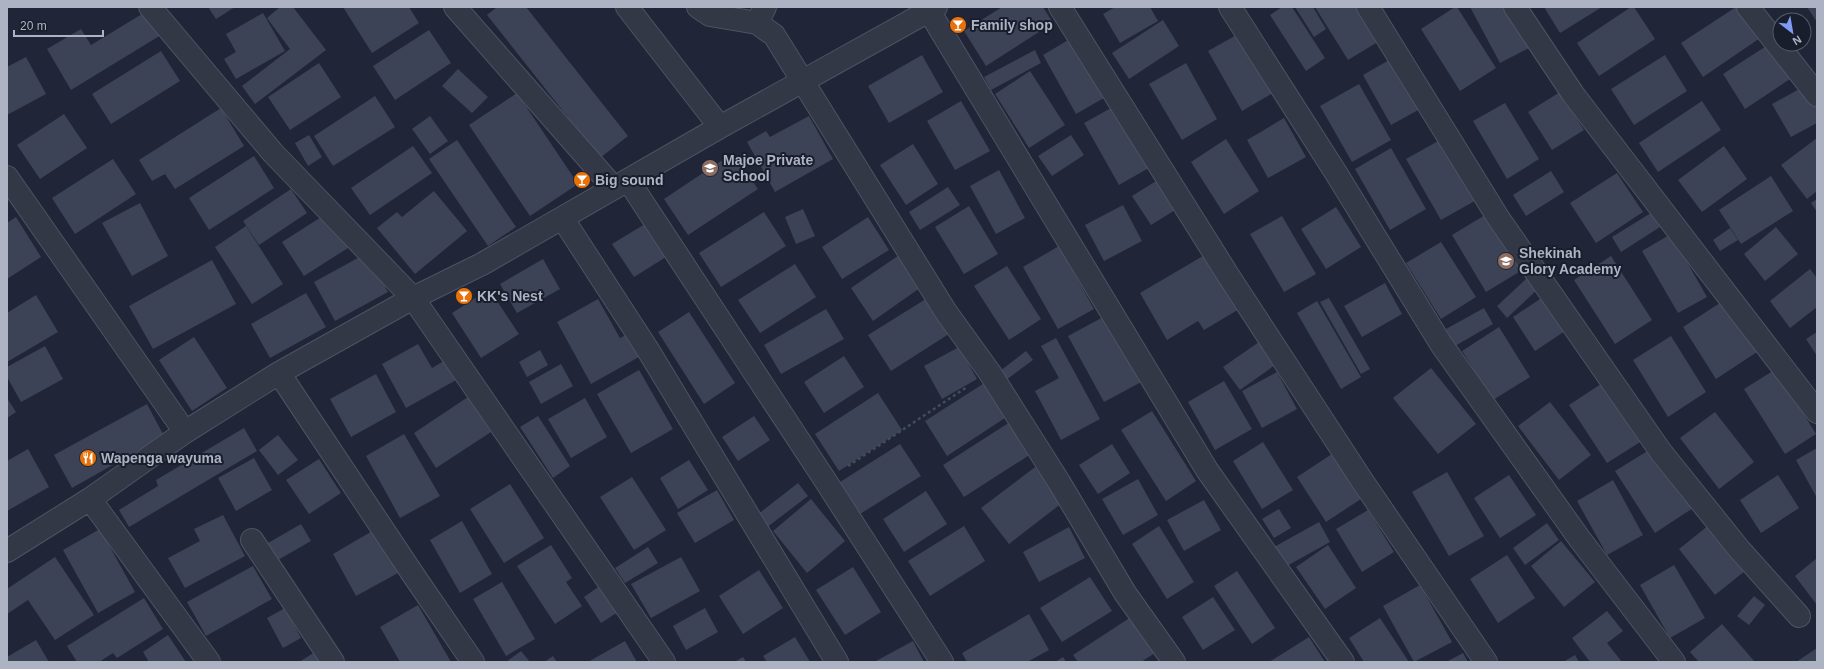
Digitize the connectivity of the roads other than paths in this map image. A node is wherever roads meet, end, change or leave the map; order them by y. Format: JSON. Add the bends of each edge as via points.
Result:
{"nodes":[{"id":1,"x":150,"y":7,"type":"edge"},
{"id":2,"x":455,"y":7,"type":"edge"},
{"id":3,"x":627,"y":7,"type":"edge"},
{"id":4,"x":698,"y":7,"type":"edge"},
{"id":5,"x":1060,"y":7,"type":"edge"},
{"id":6,"x":1230,"y":7,"type":"edge"},
{"id":7,"x":1368,"y":7,"type":"edge"},
{"id":8,"x":1515,"y":7,"type":"edge"},
{"id":9,"x":1748,"y":7,"type":"edge"},
{"id":10,"x":932,"y":9,"type":"edge"},
{"id":11,"x":761,"y":15,"type":"edge"},
{"id":12,"x":802,"y":82,"type":"junction"},
{"id":13,"x":1817,"y":95,"type":"edge"},
{"id":14,"x":720,"y":127,"type":"junction"},
{"id":15,"x":7,"y":177,"type":"edge"},
{"id":16,"x":621,"y":184,"type":"junction"},
{"id":17,"x":563,"y":218,"type":"junction"},
{"id":18,"x":413,"y":298,"type":"junction"},
{"id":19,"x":279,"y":373,"type":"junction"},
{"id":20,"x":1817,"y":412,"type":"edge"},
{"id":21,"x":186,"y":432,"type":"junction"},
{"id":22,"x":90,"y":499,"type":"junction"},
{"id":23,"x":252,"y":540,"type":"dead end"},
{"id":24,"x":7,"y":551,"type":"edge"},
{"id":25,"x":1799,"y":616,"type":"dead end"},
{"id":26,"x":209,"y":662,"type":"edge"},
{"id":27,"x":333,"y":662,"type":"edge"},
{"id":28,"x":473,"y":662,"type":"edge"},
{"id":29,"x":664,"y":662,"type":"edge"},
{"id":30,"x":837,"y":662,"type":"edge"},
{"id":31,"x":942,"y":662,"type":"edge"},
{"id":32,"x":1174,"y":662,"type":"edge"},
{"id":33,"x":1343,"y":662,"type":"edge"},
{"id":34,"x":1486,"y":662,"type":"edge"},
{"id":35,"x":1674,"y":662,"type":"edge"}],
"edges":[{"from":1,"to":18,"type":"street","via":[[273,153]]},
{"from":2,"to":16,"type":"street"},
{"from":3,"to":14,"type":"street"},
{"from":4,"to":11,"type":"street","via":[[710,15]]},
{"from":5,"to":34,"type":"street","via":[[1232,282],[1363,482]]},
{"from":6,"to":35,"type":"street","via":[[1441,344],[1579,538]]},
{"from":7,"to":25,"type":"street","via":[[1499,219],[1661,452],[1738,549]]},
{"from":8,"to":20,"type":"street","via":[[1573,94]]},
{"from":9,"to":13,"type":"street"},
{"from":10,"to":12,"type":"street"},
{"from":10,"to":33,"type":"street","via":[[1207,470]]},
{"from":11,"to":12,"type":"street"},
{"from":12,"to":14,"type":"street"},
{"from":12,"to":32,"type":"street","via":[[946,312],[990,373],[1059,482],[1125,593]]},
{"from":14,"to":16,"type":"street"},
{"from":15,"to":21,"type":"street"},
{"from":16,"to":17,"type":"street"},
{"from":16,"to":31,"type":"street","via":[[825,480]]},
{"from":17,"to":18,"type":"street","via":[[482,264]]},
{"from":17,"to":30,"type":"street","via":[[648,350]]},
{"from":18,"to":19,"type":"street"},
{"from":18,"to":29,"type":"street"},
{"from":19,"to":21,"type":"street"},
{"from":19,"to":28,"type":"street"},
{"from":21,"to":22,"type":"street"},
{"from":22,"to":24,"type":"street"},
{"from":22,"to":26,"type":"street"},
{"from":23,"to":27,"type":"street"}]}
